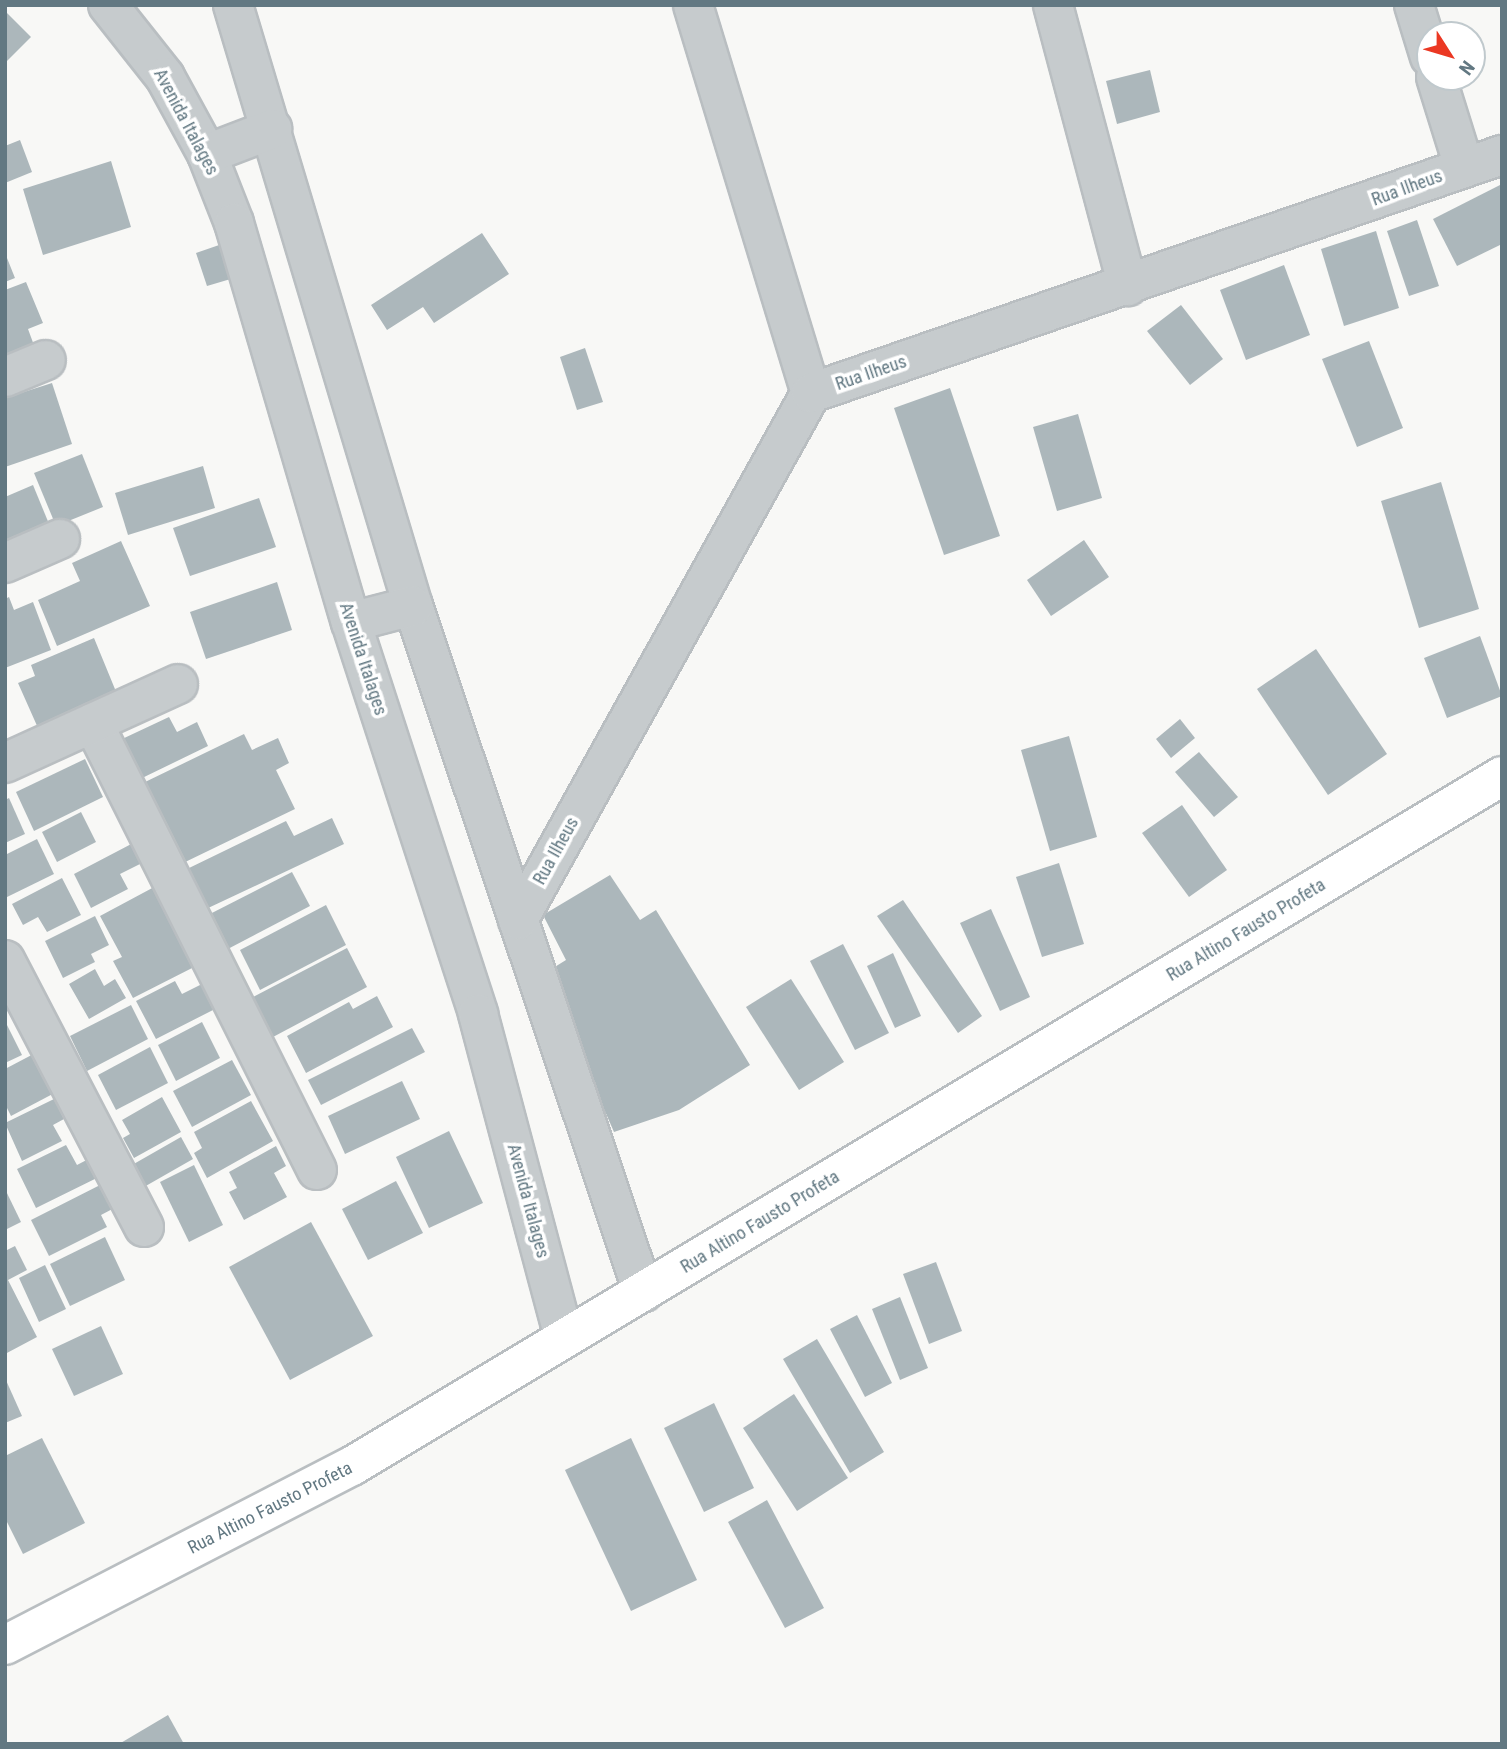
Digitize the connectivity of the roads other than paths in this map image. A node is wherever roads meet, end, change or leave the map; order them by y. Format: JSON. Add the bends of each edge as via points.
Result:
{"nodes":[{"id":1,"x":108,"y":5,"type":"edge"},
{"id":2,"x":233,"y":5,"type":"edge"},
{"id":3,"x":693,"y":5,"type":"edge"},
{"id":4,"x":1054,"y":5,"type":"edge"},
{"id":5,"x":1440,"y":91,"type":"edge"},
{"id":6,"x":272,"y":129,"type":"junction"},
{"id":7,"x":207,"y":154,"type":"junction"},
{"id":8,"x":1502,"y":155,"type":"edge"},
{"id":9,"x":1464,"y":167,"type":"junction"},
{"id":10,"x":1128,"y":286,"type":"junction"},
{"id":11,"x":46,"y":360,"type":"dead end"},
{"id":12,"x":5,"y":377,"type":"edge"},
{"id":13,"x":811,"y":393,"type":"junction"},
{"id":14,"x":60,"y":539,"type":"dead end"},
{"id":15,"x":5,"y":563,"type":"edge"},
{"id":16,"x":413,"y":606,"type":"junction"},
{"id":17,"x":351,"y":622,"type":"junction"},
{"id":18,"x":178,"y":684,"type":"dead end"},
{"id":19,"x":93,"y":723,"type":"junction"},
{"id":20,"x":5,"y":763,"type":"edge"},
{"id":21,"x":1502,"y":776,"type":"edge"},
{"id":22,"x":518,"y":920,"type":"junction"},
{"id":23,"x":5,"y":960,"type":"edge"},
{"id":24,"x":317,"y":1170,"type":"dead end"},
{"id":25,"x":145,"y":1227,"type":"dead end"},
{"id":26,"x":642,"y":1292,"type":"junction"},
{"id":27,"x":564,"y":1338,"type":"junction"},
{"id":28,"x":5,"y":1645,"type":"edge"}],
"edges":[{"from":1,"to":7,"type":"street","name":"Avenida Italages","via":[[165,77]]},
{"from":2,"to":6,"type":"street"},
{"from":3,"to":13,"type":"street"},
{"from":4,"to":10,"type":"street"},
{"from":5,"to":9,"type":"street"},
{"from":6,"to":7,"type":"street"},
{"from":6,"to":16,"type":"street"},
{"from":7,"to":17,"type":"street","name":"Avenida Italages","via":[[234,223]]},
{"from":8,"to":9,"type":"street","name":"Rua Ilheus"},
{"from":9,"to":10,"type":"street","name":"Rua Ilheus"},
{"from":10,"to":13,"type":"street","name":"Rua Ilheus"},
{"from":11,"to":12,"type":"street"},
{"from":13,"to":22,"type":"street","name":"Rua Ilheus"},
{"from":14,"to":15,"type":"street"},
{"from":16,"to":17,"type":"street"},
{"from":16,"to":22,"type":"street"},
{"from":17,"to":27,"type":"street","name":"Avenida Italages","via":[[478,1014]]},
{"from":18,"to":19,"type":"street"},
{"from":19,"to":20,"type":"street"},
{"from":19,"to":24,"type":"street"},
{"from":21,"to":26,"type":"main road","name":"Rua Altino Fausto Profeta"},
{"from":22,"to":26,"type":"street"},
{"from":23,"to":25,"type":"street"},
{"from":26,"to":27,"type":"main road","name":"Rua Altino Fausto Profeta"},
{"from":27,"to":28,"type":"main road","name":"Rua Altino Fausto Profeta","via":[[352,1466]]}]}
